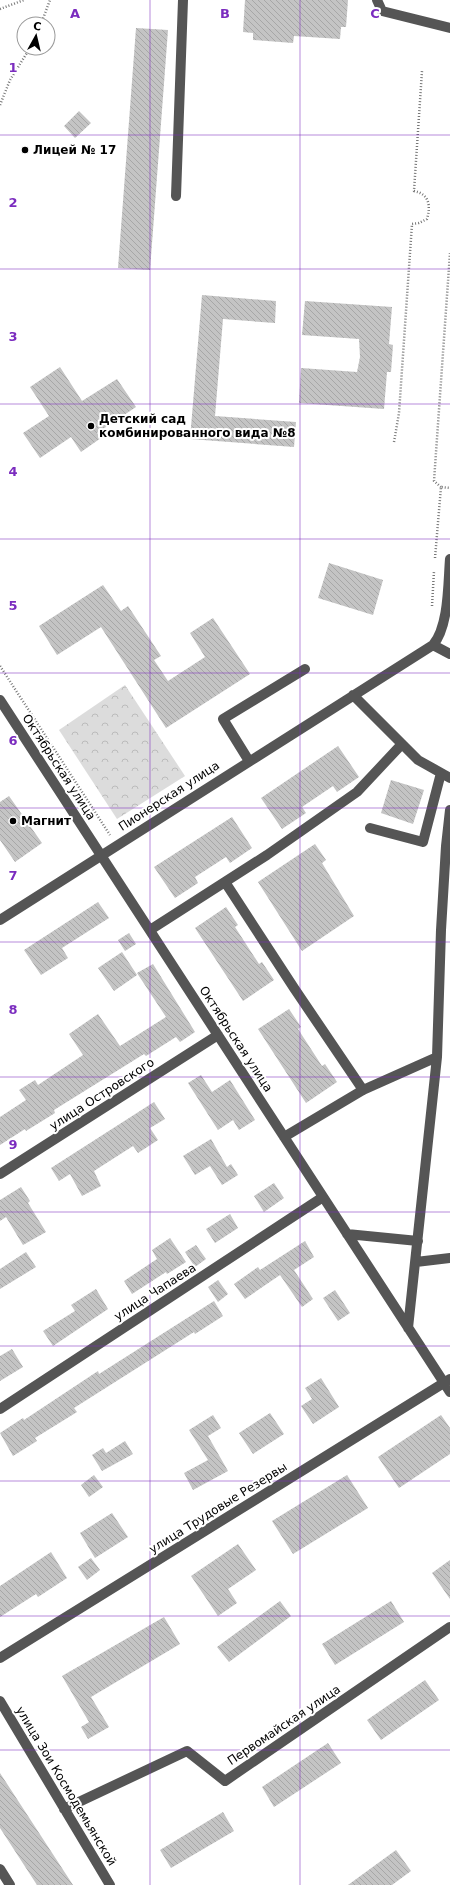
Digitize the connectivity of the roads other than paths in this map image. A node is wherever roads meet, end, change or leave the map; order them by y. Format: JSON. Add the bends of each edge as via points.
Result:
{"nodes":[{"id":1,"x":183,"y":0,"type":"edge"},
{"id":2,"x":377,"y":0,"type":"edge"},
{"id":3,"x":450,"y":28,"type":"edge"},
{"id":4,"x":176,"y":196,"type":"dead end"},
{"id":5,"x":450,"y":559,"type":"edge"},
{"id":6,"x":433,"y":645,"type":"junction"},
{"id":7,"x":450,"y":654,"type":"edge"},
{"id":8,"x":305,"y":669,"type":"dead end"},
{"id":9,"x":353,"y":695,"type":"junction"},
{"id":10,"x":0,"y":700,"type":"edge"},
{"id":11,"x":402,"y":744,"type":"junction"},
{"id":12,"x":249,"y":761,"type":"junction"},
{"id":13,"x":446,"y":776,"type":"edge"},
{"id":14,"x":450,"y":810,"type":"edge"},
{"id":15,"x":370,"y":828,"type":"dead end"},
{"id":16,"x":101,"y":856,"type":"junction"},
{"id":17,"x":225,"y":882,"type":"junction"},
{"id":18,"x":0,"y":920,"type":"edge"},
{"id":19,"x":150,"y":930,"type":"junction"},
{"id":20,"x":218,"y":1035,"type":"junction"},
{"id":21,"x":437,"y":1057,"type":"junction"},
{"id":22,"x":364,"y":1090,"type":"junction"},
{"id":23,"x":284,"y":1137,"type":"junction"},
{"id":24,"x":0,"y":1174,"type":"edge"},
{"id":25,"x":323,"y":1197,"type":"junction"},
{"id":26,"x":347,"y":1234,"type":"junction"},
{"id":27,"x":418,"y":1241,"type":"junction"},
{"id":28,"x":450,"y":1258,"type":"edge"},
{"id":29,"x":416,"y":1262,"type":"junction"},
{"id":30,"x":408,"y":1328,"type":"junction"},
{"id":31,"x":447,"y":1381,"type":"edge"},
{"id":32,"x":450,"y":1392,"type":"edge"},
{"id":33,"x":0,"y":1409,"type":"edge"},
{"id":34,"x":450,"y":1627,"type":"edge"},
{"id":35,"x":0,"y":1658,"type":"edge"},
{"id":36,"x":0,"y":1701,"type":"edge"},
{"id":37,"x":64,"y":1809,"type":"junction"},
{"id":38,"x":0,"y":1869,"type":"edge"},
{"id":39,"x":10,"y":1885,"type":"edge"},
{"id":40,"x":110,"y":1885,"type":"edge"}],
"edges":[{"from":1,"to":4,"type":"street"},
{"from":2,"to":3,"type":"street","via":[[382,11]]},
{"from":5,"to":6,"type":"street","via":[[444,619],[439,638]]},
{"from":6,"to":7,"type":"street"},
{"from":6,"to":9,"type":"street","name":"Пионерская улица"},
{"from":8,"to":12,"type":"street","via":[[223,718]]},
{"from":9,"to":11,"type":"street"},
{"from":9,"to":12,"type":"street","name":"Пионерская улица"},
{"from":10,"to":16,"type":"street","name":"Октябрьская улица"},
{"from":11,"to":13,"type":"street","via":[[418,760]]},
{"from":11,"to":17,"type":"street","via":[[357,792]]},
{"from":12,"to":16,"type":"street","name":"Пионерская улица"},
{"from":13,"to":15,"type":"street","via":[[423,842]]},
{"from":14,"to":21,"type":"street","via":[[441,930]]},
{"from":16,"to":18,"type":"street","name":"Пионерская улица"},
{"from":16,"to":19,"type":"street","name":"Октябрьская улица"},
{"from":17,"to":19,"type":"street"},
{"from":17,"to":22,"type":"street"},
{"from":19,"to":20,"type":"street","name":"Октябрьская улица"},
{"from":20,"to":23,"type":"street","name":"Октябрьская улица"},
{"from":20,"to":24,"type":"street","name":"улица Островского"},
{"from":21,"to":22,"type":"street"},
{"from":21,"to":27,"type":"street"},
{"from":22,"to":23,"type":"street"},
{"from":23,"to":25,"type":"street","name":"Октябрьская улица"},
{"from":25,"to":26,"type":"street","name":"Октябрьская улица"},
{"from":25,"to":33,"type":"street","name":"улица Чапаева"},
{"from":26,"to":27,"type":"street"},
{"from":26,"to":30,"type":"street","name":"Октябрьская улица"},
{"from":27,"to":29,"type":"street"},
{"from":28,"to":29,"type":"street"},
{"from":29,"to":30,"type":"street"},
{"from":30,"to":31,"type":"street","name":"Октябрьская улица"},
{"from":31,"to":32,"type":"street","name":"Октябрьская улица"},
{"from":31,"to":35,"type":"street","name":"улица Трудовые Резервы"},
{"from":34,"to":37,"type":"street","name":"Первомайская улица","via":[[225,1781],[187,1751]]},
{"from":36,"to":37,"type":"street","name":"улица Зои Космодемьянской"},
{"from":37,"to":40,"type":"street","name":"улица Зои Космодемьянской"},
{"from":38,"to":39,"type":"street"}]}
